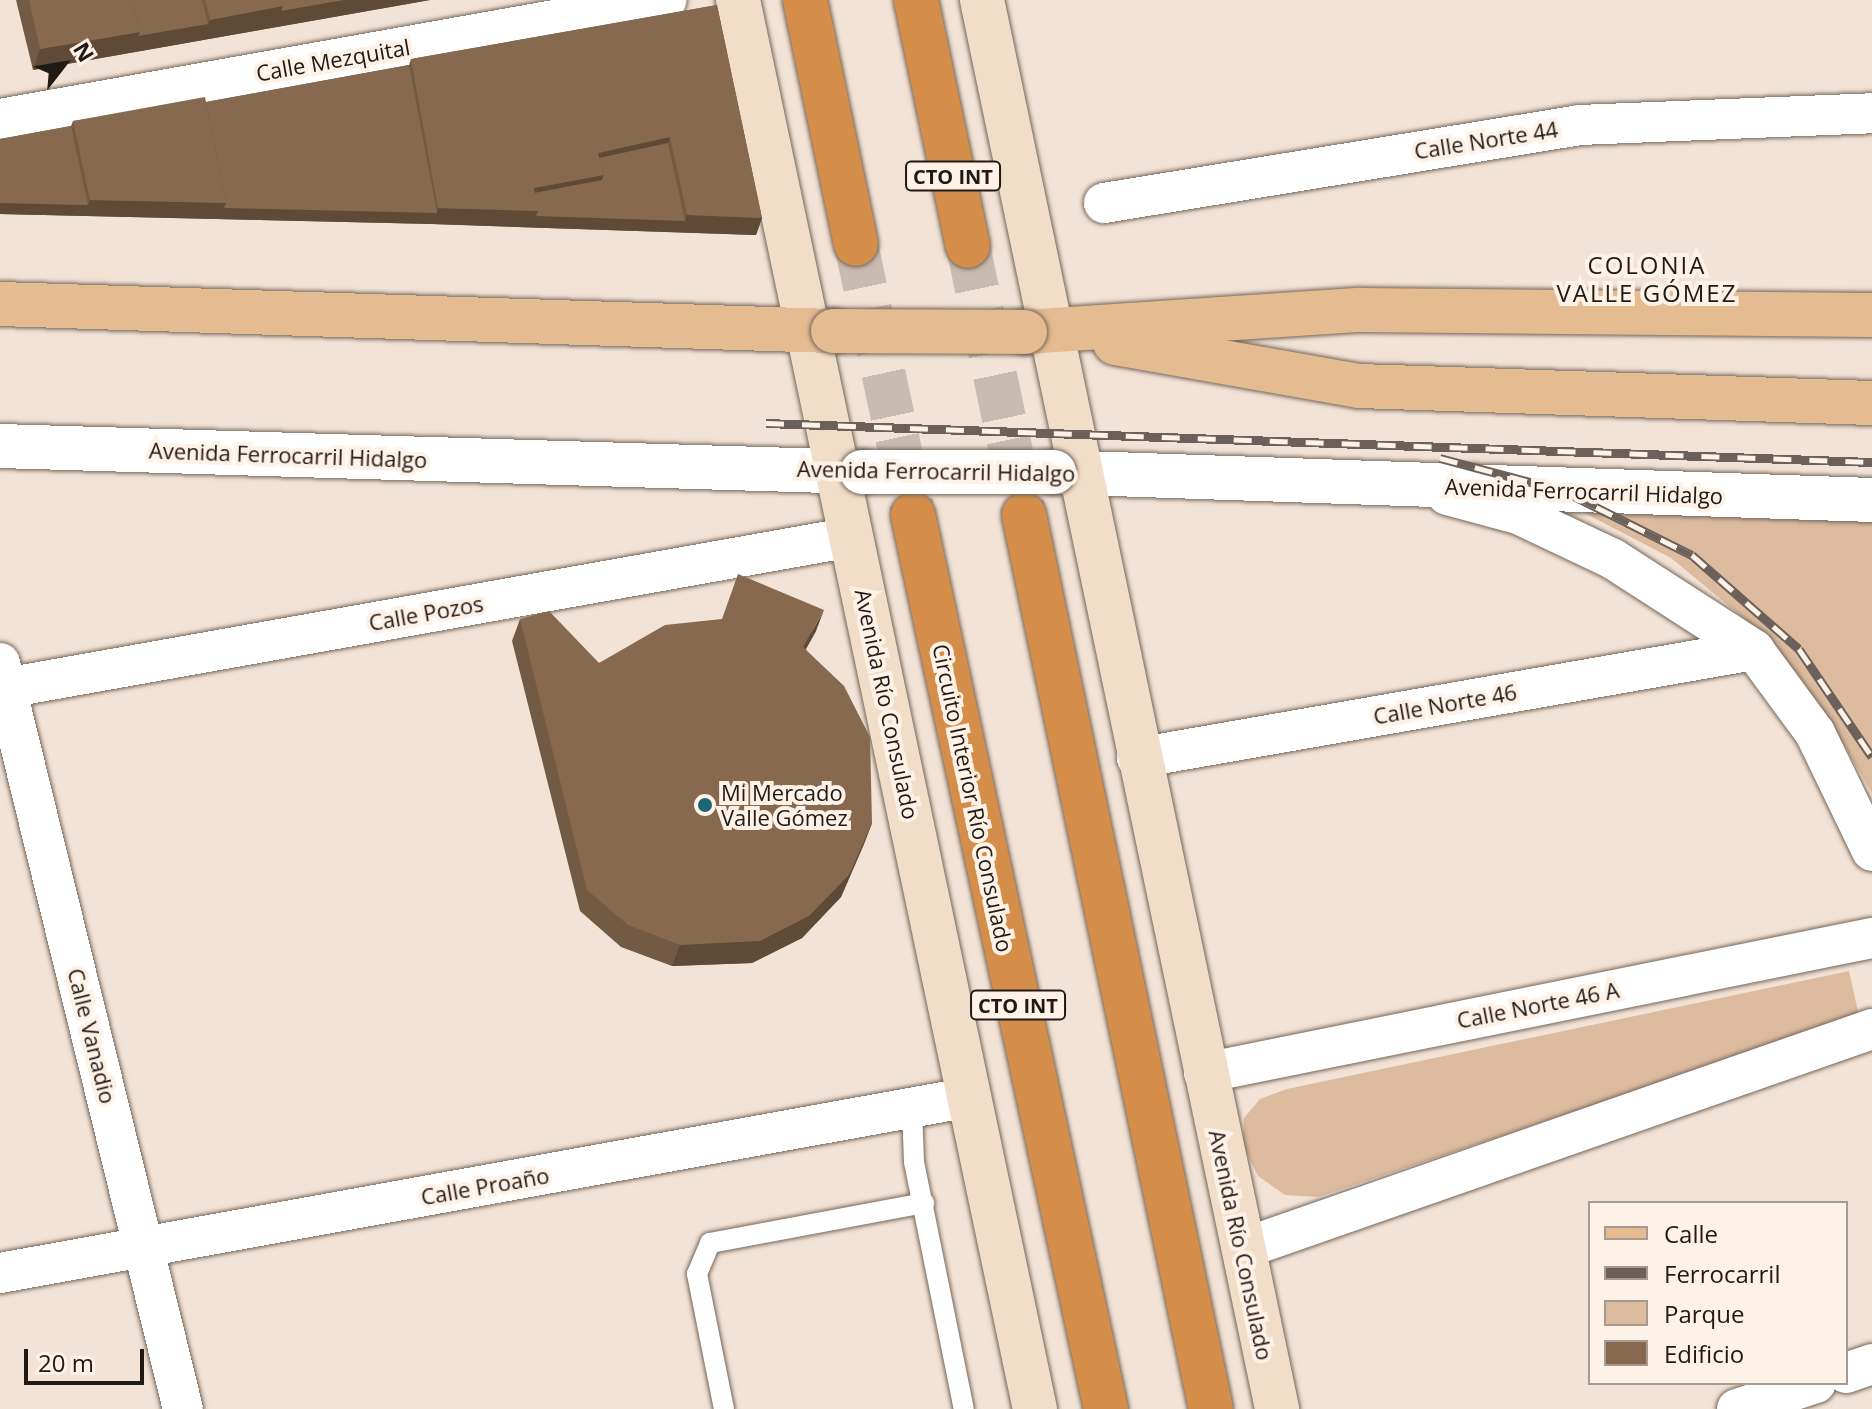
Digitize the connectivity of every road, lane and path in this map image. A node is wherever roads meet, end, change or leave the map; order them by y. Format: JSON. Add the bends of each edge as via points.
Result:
{"nodes":[{"id":1,"x":666,"y":0,"type":"edge"},
{"id":2,"x":738,"y":0,"type":"edge"},
{"id":3,"x":805,"y":0,"type":"edge"},
{"id":4,"x":916,"y":0,"type":"edge"},
{"id":5,"x":982,"y":0,"type":"edge"},
{"id":6,"x":1872,"y":113,"type":"edge"},
{"id":7,"x":0,"y":119,"type":"edge"},
{"id":8,"x":1104,"y":203,"type":"dead end"},
{"id":9,"x":856,"y":244,"type":"tunnel mouth"},
{"id":10,"x":968,"y":246,"type":"tunnel mouth"},
{"id":11,"x":8,"y":302,"type":"edge"},
{"id":12,"x":1872,"y":315,"type":"edge"},
{"id":13,"x":820,"y":332,"type":"junction"},
{"id":14,"x":1038,"y":332,"type":"junction"},
{"id":15,"x":1872,"y":403,"type":"edge"},
{"id":16,"x":0,"y":446,"type":"edge"},
{"id":17,"x":850,"y":472,"type":"junction"},
{"id":18,"x":1065,"y":472,"type":"junction"},
{"id":19,"x":1408,"y":485,"type":"junction"},
{"id":20,"x":1872,"y":500,"type":"edge"},
{"id":21,"x":913,"y":515,"type":"tunnel mouth"},
{"id":22,"x":1024,"y":515,"type":"tunnel mouth"},
{"id":23,"x":852,"y":537,"type":"junction"},
{"id":24,"x":1754,"y":650,"type":"junction"},
{"id":25,"x":2,"y":680,"type":"edge"},
{"id":26,"x":1137,"y":758,"type":"junction"},
{"id":27,"x":1872,"y":851,"type":"edge"},
{"id":28,"x":1872,"y":938,"type":"edge"},
{"id":29,"x":1872,"y":1029,"type":"edge"},
{"id":30,"x":1204,"y":1073,"type":"junction"},
{"id":31,"x":970,"y":1097,"type":"junction"},
{"id":32,"x":912,"y":1109,"type":"junction"},
{"id":33,"x":924,"y":1203,"type":"junction"},
{"id":34,"x":145,"y":1248,"type":"junction"},
{"id":35,"x":1242,"y":1249,"type":"junction"},
{"id":36,"x":0,"y":1273,"type":"edge"},
{"id":37,"x":1872,"y":1364,"type":"edge"},
{"id":38,"x":1848,"y":1372,"type":"edge"},
{"id":39,"x":1810,"y":1385,"type":"edge"},
{"id":40,"x":183,"y":1409,"type":"edge"},
{"id":41,"x":724,"y":1409,"type":"edge"},
{"id":42,"x":964,"y":1409,"type":"edge"},
{"id":43,"x":1035,"y":1409,"type":"edge"},
{"id":44,"x":1106,"y":1409,"type":"edge"},
{"id":45,"x":1211,"y":1409,"type":"edge"},
{"id":46,"x":1277,"y":1409,"type":"edge"},
{"id":47,"x":1737,"y":1409,"type":"edge"}],
"edges":[{"from":1,"to":7,"type":"street","name":"Calle Mezquital"},
{"from":2,"to":13,"type":"main road","name":"Avenida Río Consulado","number":"CTO INT"},
{"from":3,"to":9,"type":"highway"},
{"from":4,"to":10,"type":"highway","number":"CTO INT"},
{"from":5,"to":14,"type":"main road","name":"Avenida Río Consulado","number":"CTO INT"},
{"from":6,"to":8,"type":"street","name":"Calle Norte 44","via":[[1579,125]]},
{"from":11,"to":13,"type":"main road"},
{"from":12,"to":14,"type":"main road","via":[[1360,310]]},
{"from":13,"to":14,"type":"main road","bridge":true},
{"from":13,"to":17,"type":"main road","name":"Avenida Río Consulado","number":"CTO INT"},
{"from":14,"to":15,"type":"main road","via":[[1359,386]]},
{"from":14,"to":18,"type":"main road","name":"Avenida Río Consulado","number":"CTO INT"},
{"from":16,"to":17,"type":"street","name":"Avenida Ferrocarril Hidalgo"},
{"from":17,"to":18,"type":"street","name":"Avenida Ferrocarril Hidalgo","bridge":true},
{"from":17,"to":23,"type":"main road","name":"Avenida Río Consulado","number":"CTO INT"},
{"from":18,"to":19,"type":"street","name":"Avenida Ferrocarril Hidalgo"},
{"from":18,"to":26,"type":"main road","name":"Avenida Río Consulado","number":"CTO INT"},
{"from":19,"to":20,"type":"street","name":"Avenida Ferrocarril Hidalgo"},
{"from":19,"to":24,"type":"street","via":[[1518,514],[1613,559]]},
{"from":21,"to":44,"type":"highway","name":"Circuito Interior Río Consulado","number":"CTO INT"},
{"from":22,"to":45,"type":"highway"},
{"from":23,"to":25,"type":"street","name":"Calle Pozos"},
{"from":23,"to":31,"type":"main road","name":"Avenida Río Consulado","number":"CTO INT"},
{"from":24,"to":26,"type":"street","name":"Calle Norte 46"},
{"from":24,"to":27,"type":"street","via":[[1815,733]]},
{"from":25,"to":34,"type":"street","name":"Calle Vanadio"},
{"from":26,"to":30,"type":"main road","name":"Avenida Río Consulado","number":"CTO INT"},
{"from":28,"to":30,"type":"street","name":"Calle Norte 46 A"},
{"from":29,"to":35,"type":"street"},
{"from":30,"to":35,"type":"main road","name":"Avenida Río Consulado","number":"CTO INT"},
{"from":31,"to":32,"type":"street","name":"Calle Proaño"},
{"from":31,"to":43,"type":"main road","name":"Avenida Río Consulado","number":"CTO INT"},
{"from":32,"to":33,"type":"lane"},
{"from":32,"to":34,"type":"street","name":"Calle Proaño"},
{"from":33,"to":41,"type":"lane","via":[[710,1243],[697,1274]]},
{"from":33,"to":42,"type":"lane"},
{"from":34,"to":36,"type":"street","name":"Calle Proaño"},
{"from":34,"to":40,"type":"street","name":"Calle Vanadio"},
{"from":35,"to":46,"type":"main road","name":"Avenida Río Consulado","number":"CTO INT"},
{"from":37,"to":38,"type":"street"},
{"from":39,"to":47,"type":"street"}]}
